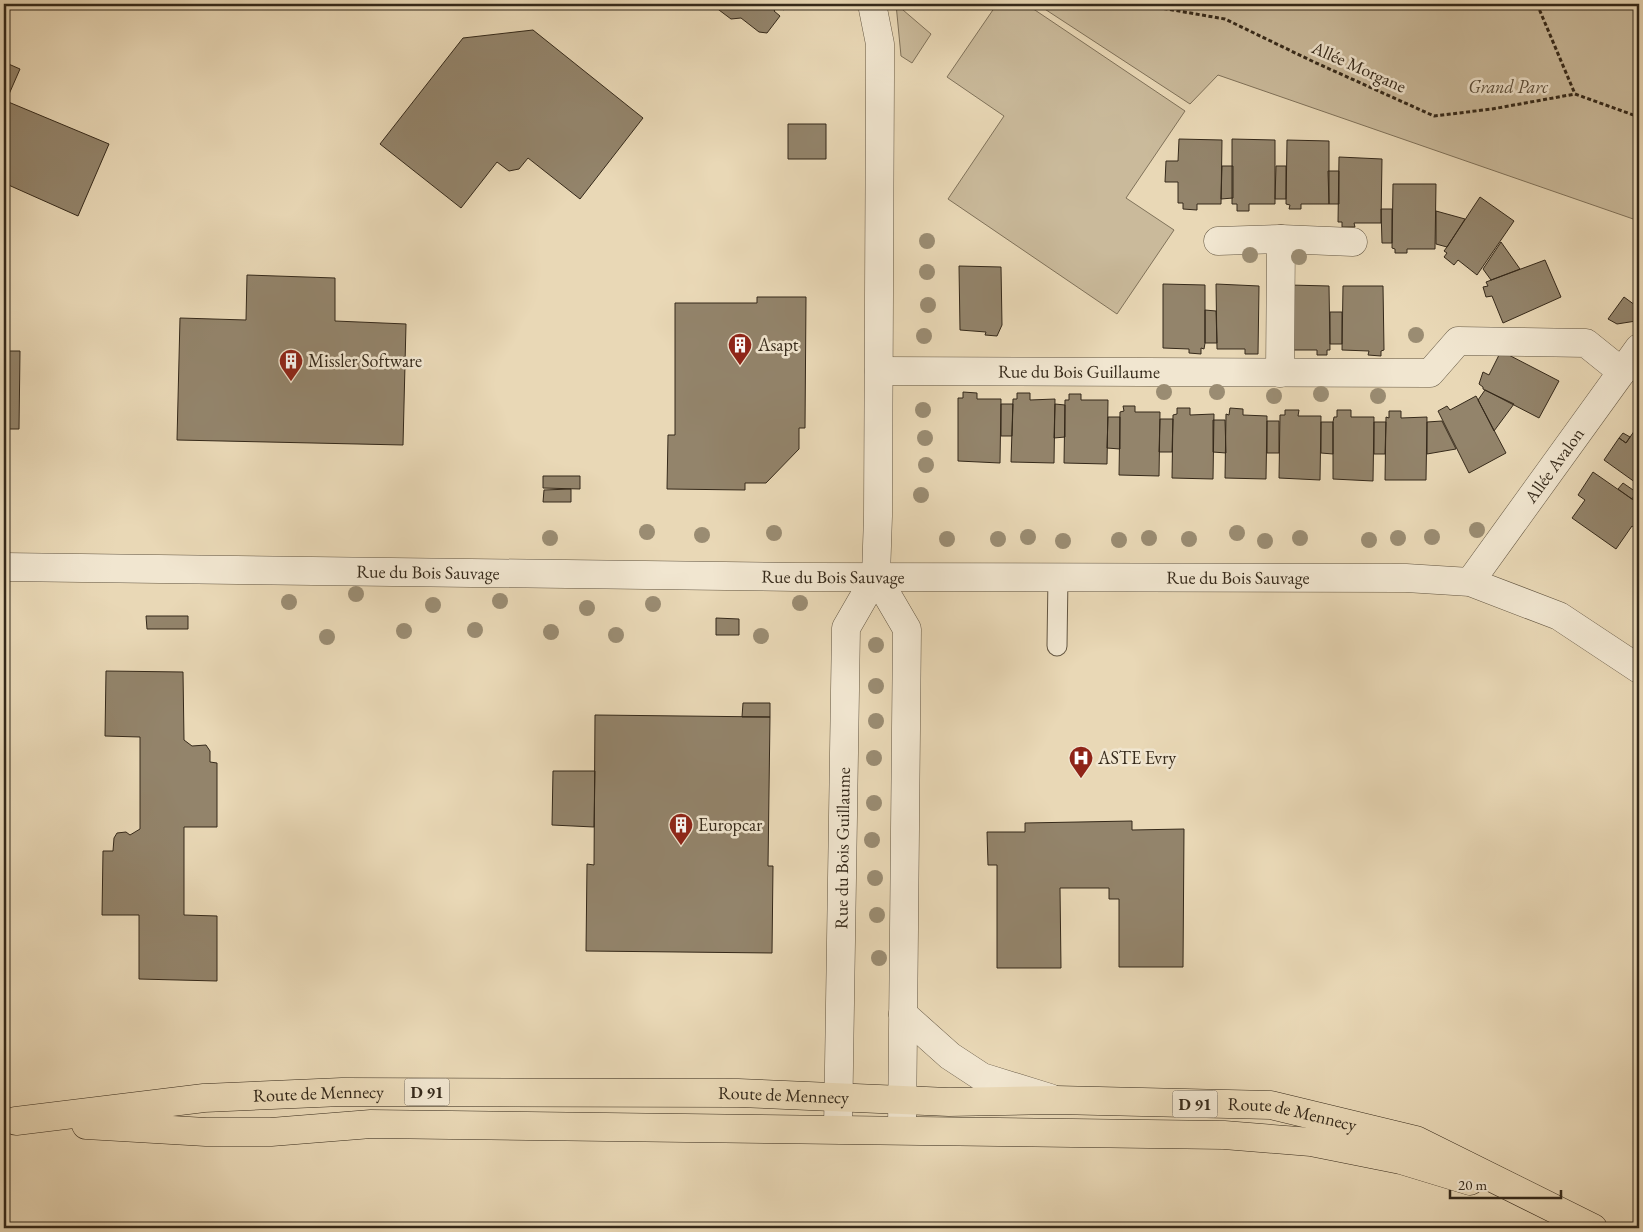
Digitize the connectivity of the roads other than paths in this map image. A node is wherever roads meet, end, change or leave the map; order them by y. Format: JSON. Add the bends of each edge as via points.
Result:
{"nodes":[{"id":1,"x":872,"y":4,"type":"edge"},
{"id":2,"x":1281,"y":239,"type":"junction"},
{"id":3,"x":1218,"y":241,"type":"dead end"},
{"id":4,"x":1353,"y":242,"type":"dead end"},
{"id":5,"x":1639,"y":348,"type":"edge"},
{"id":6,"x":878,"y":371,"type":"junction"},
{"id":7,"x":1622,"y":372,"type":"junction"},
{"id":8,"x":1280,"y":373,"type":"junction"},
{"id":9,"x":4,"y":567,"type":"edge"},
{"id":10,"x":876,"y":576,"type":"junction"},
{"id":11,"x":1058,"y":576,"type":"junction"},
{"id":12,"x":1470,"y":582,"type":"junction"},
{"id":13,"x":1057,"y":646,"type":"dead end"},
{"id":14,"x":1639,"y":669,"type":"edge"},
{"id":15,"x":902,"y":1014,"type":"junction"},
{"id":16,"x":839,"y":1096,"type":"junction"},
{"id":17,"x":902,"y":1098,"type":"junction"},
{"id":18,"x":1056,"y":1100,"type":"junction"},
{"id":19,"x":10,"y":1121,"type":"edge"},
{"id":20,"x":838,"y":1129,"type":"junction"},
{"id":21,"x":902,"y":1130,"type":"junction"},
{"id":22,"x":1534,"y":1199,"type":"junction"},
{"id":23,"x":1593,"y":1228,"type":"edge"}],
"edges":[{"from":1,"to":6,"type":"street","name":"Rue du Bois Guillaume","via":[[880,44]]},
{"from":2,"to":3,"type":"street"},
{"from":2,"to":4,"type":"street"},
{"from":2,"to":8,"type":"street"},
{"from":5,"to":7,"type":"street","name":"Allée Avalon"},
{"from":6,"to":8,"type":"street","name":"Rue du Bois Guillaume"},
{"from":6,"to":10,"type":"street","name":"Rue du Bois Guillaume"},
{"from":7,"to":8,"type":"street","name":"Rue du Bois Guillaume","via":[[1586,343],[1458,341],[1430,373]]},
{"from":7,"to":12,"type":"street","name":"Allée Avalon"},
{"from":9,"to":10,"type":"street","name":"Rue du Bois Sauvage"},
{"from":10,"to":11,"type":"street","name":"Rue du Bois Sauvage"},
{"from":10,"to":15,"type":"street","via":[[907,629]]},
{"from":10,"to":16,"type":"street","name":"Rue du Bois Guillaume","via":[[846,628]]},
{"from":11,"to":12,"type":"street","name":"Rue du Bois Sauvage","via":[[1406,578]]},
{"from":11,"to":13,"type":"lane"},
{"from":12,"to":14,"type":"street","name":"Rue du Bois Sauvage","via":[[1560,616]]},
{"from":15,"to":17,"type":"street"},
{"from":15,"to":18,"type":"street","via":[[950,1056],[982,1077]]},
{"from":16,"to":17,"type":"main road","name":"Route de Mennecy","number":"D 91"},
{"from":16,"to":19,"type":"main road","name":"Route de Mennecy","number":"D 91","via":[[342,1092],[204,1098]]},
{"from":16,"to":20,"type":"street","name":"Rue du Bois Guillaume"},
{"from":17,"to":18,"type":"main road","name":"Route de Mennecy","number":"D 91","via":[[949,1102]]},
{"from":17,"to":21,"type":"street"},
{"from":18,"to":22,"type":"main road","name":"Route de Mennecy","number":"D 91","via":[[1271,1106],[1416,1140]]},
{"from":19,"to":20,"type":"main road","name":"Route de Mennecy","number":"D 91","via":[[215,1132],[271,1132],[371,1124]]},
{"from":20,"to":21,"type":"main road","name":"Route de Mennecy","number":"D 91"},
{"from":21,"to":22,"type":"main road","name":"Route de Mennecy","number":"D 91","via":[[1224,1134],[1311,1142],[1401,1160]]},
{"from":22,"to":23,"type":"main road","name":"Route de Mennecy","number":"D 91"}]}
